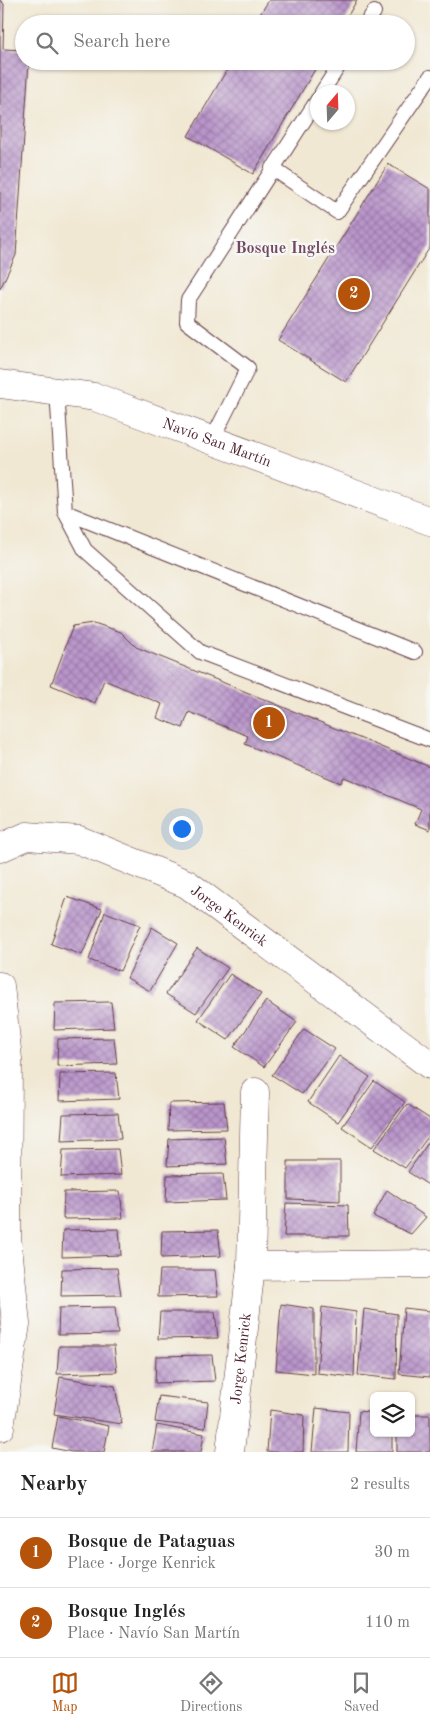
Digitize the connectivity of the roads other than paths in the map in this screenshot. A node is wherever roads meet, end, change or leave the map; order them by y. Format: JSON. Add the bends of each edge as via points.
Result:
{"nodes":[{"id":1,"x":336,"y":70,"type":"edge"},
{"id":2,"x":430,"y":77,"type":"edge"},
{"id":3,"x":327,"y":85,"type":"edge"},
{"id":4,"x":310,"y":111,"type":"edge"},
{"id":5,"x":272,"y":168,"type":"junction"},
{"id":6,"x":0,"y":384,"type":"edge"},
{"id":7,"x":58,"y":391,"type":"junction"},
{"id":8,"x":212,"y":440,"type":"junction"},
{"id":9,"x":65,"y":512,"type":"junction"},
{"id":10,"x":430,"y":521,"type":"edge"},
{"id":11,"x":415,"y":652,"type":"dead end"},
{"id":12,"x":430,"y":740,"type":"edge"},
{"id":13,"x":0,"y":848,"type":"edge"},
{"id":14,"x":0,"y":986,"type":"edge"},
{"id":15,"x":430,"y":1066,"type":"edge"},
{"id":16,"x":255,"y":1092,"type":"dead end"},
{"id":17,"x":430,"y":1264,"type":"edge"},
{"id":18,"x":251,"y":1266,"type":"junction"},
{"id":19,"x":0,"y":1428,"type":"edge"},
{"id":20,"x":230,"y":1452,"type":"edge"}],
"edges":[{"from":1,"to":3,"type":"lane"},
{"from":2,"to":5,"type":"lane","via":[[337,212]]},
{"from":4,"to":5,"type":"lane"},
{"from":5,"to":8,"type":"lane","via":[[188,300],[187,322],[248,368]]},
{"from":6,"to":7,"type":"street","name":"Navío San Martín"},
{"from":7,"to":8,"type":"street","name":"Navío San Martín","via":[[95,397]]},
{"from":7,"to":9,"type":"lane"},
{"from":8,"to":10,"type":"street","name":"Navío San Martín"},
{"from":9,"to":11,"type":"lane"},
{"from":9,"to":12,"type":"lane","via":[[85,550],[200,652]]},
{"from":13,"to":15,"type":"street","name":"Jorge Kenrick","via":[[26,836],[79,840],[187,884]]},
{"from":14,"to":19,"type":"street","via":[[8,1060],[8,1237],[16,1324]]},
{"from":16,"to":18,"type":"street","name":"Jorge Kenrick"},
{"from":17,"to":18,"type":"street"},
{"from":18,"to":20,"type":"street","name":"Jorge Kenrick"}]}
